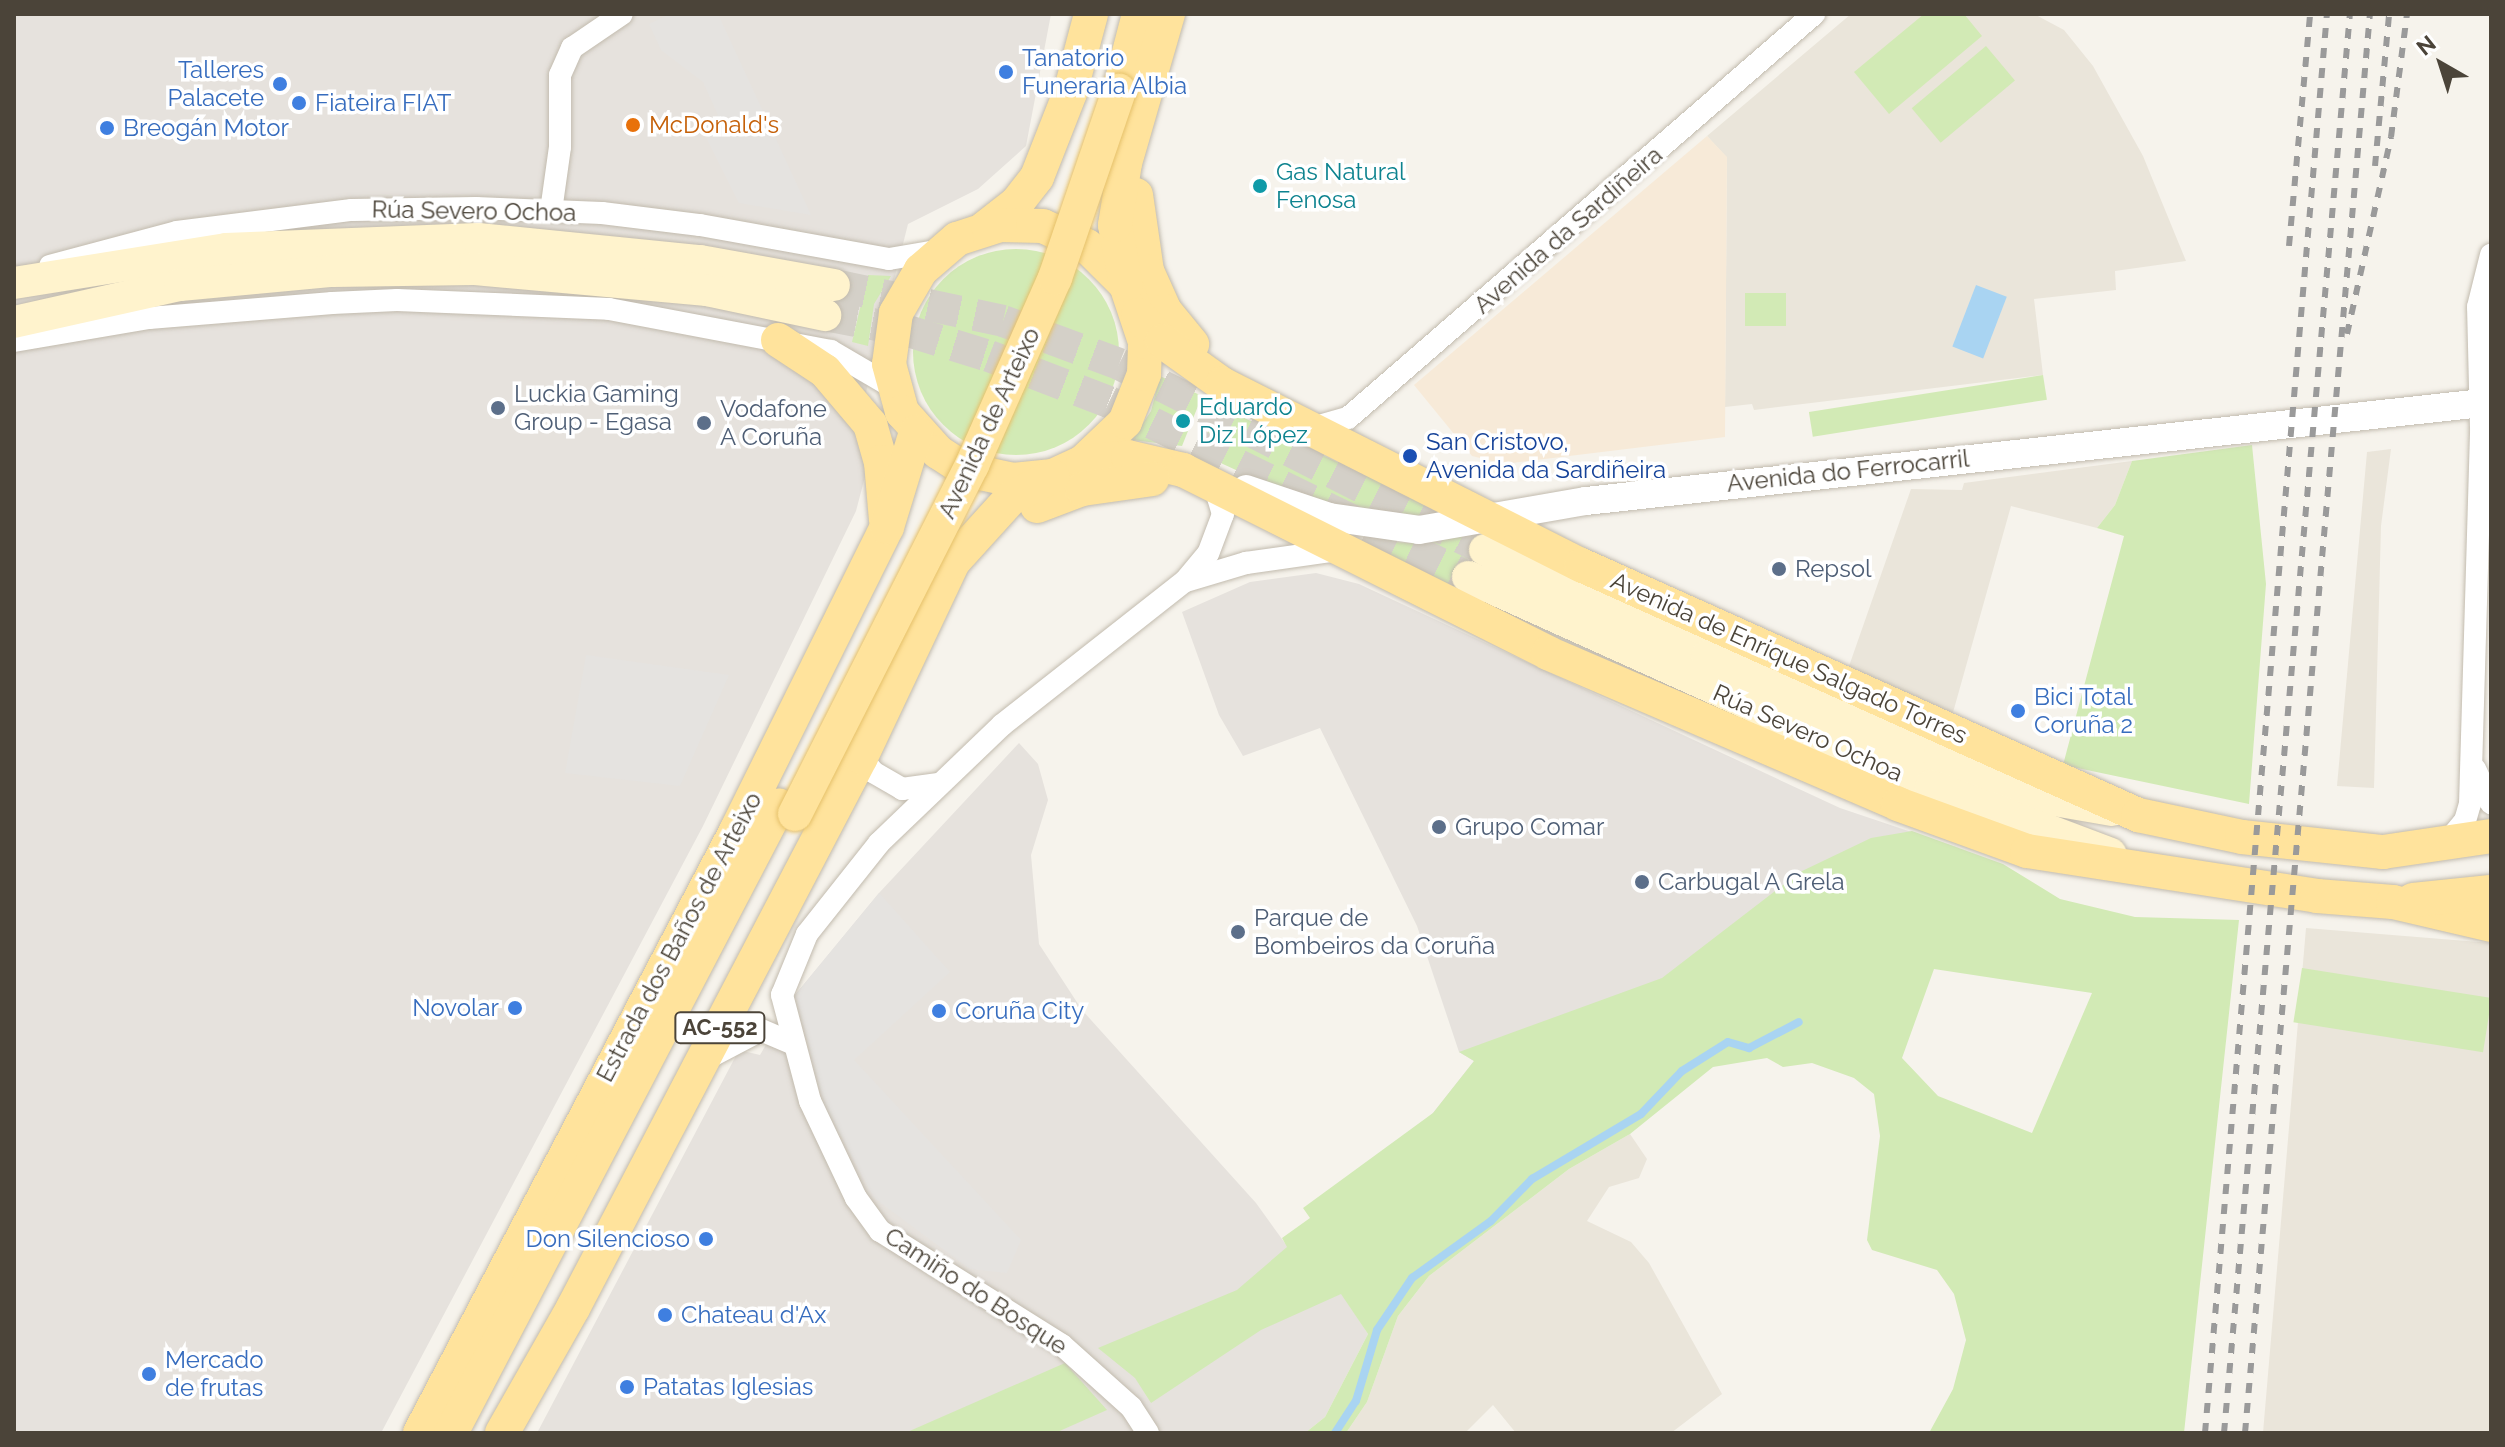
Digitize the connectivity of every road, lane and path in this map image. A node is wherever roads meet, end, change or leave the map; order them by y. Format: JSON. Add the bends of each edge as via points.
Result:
{"nodes":[{"id":1,"x":622,"y":14,"type":"edge"},
{"id":2,"x":1091,"y":14,"type":"edge"},
{"id":3,"x":1121,"y":14,"type":"edge"},
{"id":4,"x":1139,"y":14,"type":"edge"},
{"id":5,"x":1168,"y":14,"type":"edge"},
{"id":6,"x":1814,"y":14,"type":"edge"},
{"id":7,"x":1110,"y":88,"type":"junction"},
{"id":8,"x":1138,"y":119,"type":"junction"},
{"id":9,"x":551,"y":211,"type":"junction"},
{"id":10,"x":985,"y":228,"type":"junction"},
{"id":11,"x":938,"y":251,"type":"junction"},
{"id":12,"x":2491,"y":255,"type":"edge"},
{"id":13,"x":14,"y":281,"type":"edge"},
{"id":14,"x":1132,"y":300,"type":"junction"},
{"id":15,"x":14,"y":322,"type":"edge"},
{"id":16,"x":778,"y":340,"type":"junction"},
{"id":17,"x":14,"y":341,"type":"edge"},
{"id":18,"x":894,"y":388,"type":"junction"},
{"id":19,"x":2486,"y":403,"type":"edge"},
{"id":20,"x":1312,"y":428,"type":"junction"},
{"id":21,"x":916,"y":432,"type":"junction"},
{"id":22,"x":1068,"y":469,"type":"junction"},
{"id":23,"x":1214,"y":484,"type":"junction"},
{"id":24,"x":1483,"y":515,"type":"junction"},
{"id":25,"x":887,"y":527,"type":"junction"},
{"id":26,"x":1337,"y":550,"type":"junction"},
{"id":27,"x":1485,"y":550,"type":"tunnel mouth"},
{"id":28,"x":1468,"y":577,"type":"tunnel mouth"},
{"id":29,"x":1185,"y":581,"type":"junction"},
{"id":30,"x":930,"y":618,"type":"junction"},
{"id":31,"x":2472,"y":761,"type":"junction"},
{"id":32,"x":867,"y":765,"type":"junction"},
{"id":33,"x":937,"y":784,"type":"junction"},
{"id":34,"x":2491,"y":803,"type":"edge"},
{"id":35,"x":787,"y":810,"type":"junction"},
{"id":36,"x":2138,"y":815,"type":"junction"},
{"id":37,"x":2491,"y":836,"type":"edge"},
{"id":38,"x":2448,"y":841,"type":"junction"},
{"id":39,"x":879,"y":843,"type":"junction"},
{"id":40,"x":2383,"y":852,"type":"junction"},
{"id":41,"x":2491,"y":860,"type":"edge"},
{"id":42,"x":2156,"y":869,"type":"junction"},
{"id":43,"x":2491,"y":892,"type":"edge"},
{"id":44,"x":2393,"y":902,"type":"junction"},
{"id":45,"x":2491,"y":925,"type":"edge"},
{"id":46,"x":792,"y":1043,"type":"junction"},
{"id":47,"x":703,"y":1061,"type":"junction"},
{"id":48,"x":420,"y":1433,"type":"edge"},
{"id":49,"x":451,"y":1433,"type":"edge"},
{"id":50,"x":474,"y":1433,"type":"edge"},
{"id":51,"x":502,"y":1433,"type":"edge"},
{"id":52,"x":1148,"y":1433,"type":"edge"}],
"edges":[{"from":1,"to":9,"type":"street","via":[[572,48],[560,75],[559,153]]},
{"from":2,"to":10,"type":"main road","via":[[1070,93],[1037,177],[1016,204]]},
{"from":3,"to":7,"type":"main road","name":"Avenida de Arteixo"},
{"from":4,"to":7,"type":"main road","name":"Avenida de Arteixo"},
{"from":5,"to":8,"type":"main road"},
{"from":6,"to":20,"type":"street","name":"Avenida da Sardiñeira","via":[[1348,418]]},
{"from":7,"to":35,"type":"main road","name":"Avenida de Arteixo","number":"AC-552","bridge":true,"via":[[1055,278],[972,465]]},
{"from":8,"to":14,"type":"main road","via":[[1115,225]]},
{"from":8,"to":20,"type":"main road","via":[[1137,229],[1147,271],[1165,311],[1193,346]]},
{"from":9,"to":11,"type":"street","name":"Rúa Severo Ochoa","via":[[700,225],[889,259]]},
{"from":9,"to":13,"type":"street","name":"Rúa Severo Ochoa","via":[[352,210],[191,230],[79,256]]},
{"from":10,"to":11,"type":"main road"},
{"from":10,"to":14,"type":"main road","via":[[1017,224],[1069,235],[1107,260]]},
{"from":11,"to":18,"type":"main road","via":[[906,289],[896,313],[889,364]]},
{"from":12,"to":19,"type":"street","via":[[2478,307]]},
{"from":13,"to":15,"type":"main road","name":"Rúa Severo Ochoa","via":[[226,249],[478,239],[700,261],[829,300],[475,269],[332,271],[180,285]]},
{"from":14,"to":20,"type":"main road","name":"Avenida de Enrique Salgado Torres","via":[[1162,341],[1222,384]]},
{"from":14,"to":22,"type":"main road","number":"AC-552","via":[[1145,360],[1135,401],[1125,422]]},
{"from":16,"to":17,"type":"street","via":[[609,309],[397,300],[149,318]]},
{"from":16,"to":18,"type":"street","via":[[831,351]]},
{"from":16,"to":25,"type":"main road","via":[[825,371],[870,424],[881,462]]},
{"from":18,"to":21,"type":"main road"},
{"from":19,"to":24,"type":"street","name":"Avenida do Ferrocarril"},
{"from":19,"to":31,"type":"street"},
{"from":20,"to":24,"type":"main road","name":"Avenida de Enrique Salgado Torres"},
{"from":21,"to":22,"type":"main road","via":[[938,452],[976,473],[1013,480]]},
{"from":21,"to":25,"type":"main road","name":"Estrada dos Baños de Arteixo","number":"AC-552"},
{"from":22,"to":23,"type":"main road","via":[[1128,457]]},
{"from":22,"to":30,"type":"main road","number":"AC-552","via":[[1011,498],[968,541],[953,562]]},
{"from":23,"to":24,"type":"street","name":"Avenida do Ferrocarril","via":[[1375,527],[1419,530]]},
{"from":23,"to":26,"type":"main road"},
{"from":23,"to":29,"type":"street","via":[[1223,514],[1218,535]]},
{"from":23,"to":30,"type":"main road","via":[[1135,478],[1082,489],[1038,506],[984,550]]},
{"from":24,"to":36,"type":"main road","name":"Avenida de Enrique Salgado Torres","via":[[1634,589]]},
{"from":25,"to":48,"type":"main road","name":"Estrada dos Baños de Arteixo","number":"AC-552","via":[[736,831]]},
{"from":26,"to":29,"type":"street","via":[[1246,563]]},
{"from":26,"to":42,"type":"main road","via":[[1548,653],[1917,812],[2027,851]]},
{"from":27,"to":36,"type":"main road","name":"Rúa Severo Ochoa","via":[[1707,656],[1939,757],[2043,798]]},
{"from":28,"to":42,"type":"main road","name":"Rúa Severo Ochoa","via":[[1931,786]]},
{"from":29,"to":33,"type":"street","via":[[1070,668]]},
{"from":30,"to":32,"type":"main road","number":"AC-552"},
{"from":31,"to":34,"type":"street"},
{"from":31,"to":38,"type":"street","via":[[2465,821]]},
{"from":32,"to":33,"type":"street","via":[[902,789]]},
{"from":32,"to":39,"type":"street","via":[[891,804]]},
{"from":32,"to":47,"type":"main road","number":"AC-552"},
{"from":33,"to":39,"type":"street"},
{"from":35,"to":49,"type":"main road","name":"Estrada dos Baños de Arteixo","number":"AC-552"},
{"from":35,"to":50,"type":"main road","name":"Estrada dos Baños de Arteixo","number":"AC-552"},
{"from":36,"to":40,"type":"main road","name":"Avenida de Enrique Salgado Torres","via":[[2242,837]]},
{"from":37,"to":38,"type":"main road","name":"Avenida de Enrique Salgado Torres"},
{"from":38,"to":40,"type":"main road","name":"Avenida de Enrique Salgado Torres"},
{"from":39,"to":46,"type":"street","name":"Camiño do Bosque","via":[[807,934],[782,995]]},
{"from":40,"to":41,"type":"main road"},
{"from":42,"to":44,"type":"main road","via":[[2317,896]]},
{"from":43,"to":44,"type":"main road"},
{"from":44,"to":45,"type":"main road"},
{"from":46,"to":47,"type":"street","via":[[761,1030]]},
{"from":46,"to":52,"type":"street","name":"Camiño do Bosque","via":[[834,1157],[880,1231],[1062,1345],[1131,1407]]},
{"from":47,"to":51,"type":"main road","number":"AC-552"}]}
